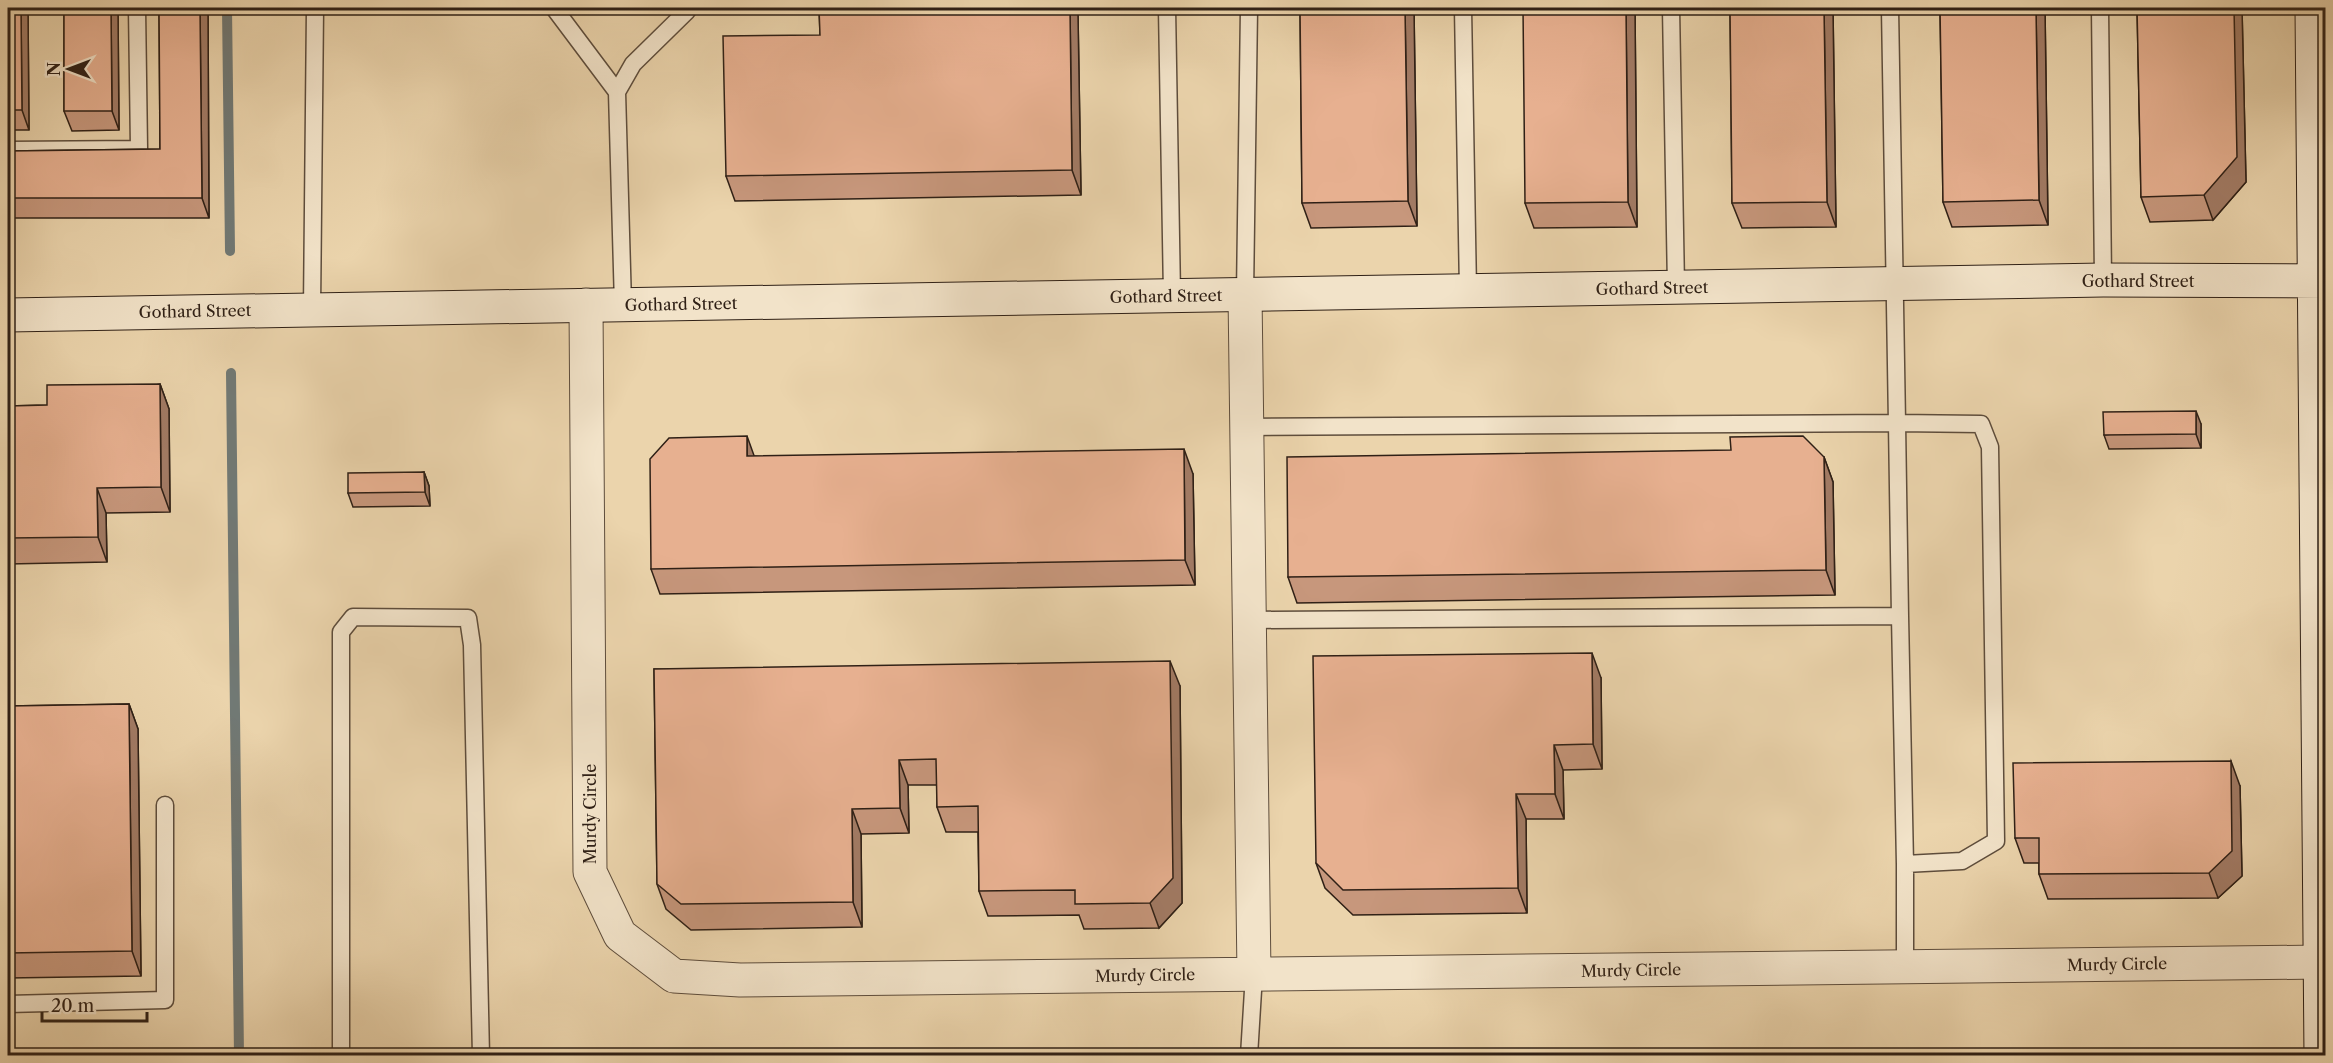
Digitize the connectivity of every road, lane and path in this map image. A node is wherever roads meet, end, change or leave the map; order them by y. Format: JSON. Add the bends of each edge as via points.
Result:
{"nodes":[{"id":1,"x":137,"y":8,"type":"edge"},
{"id":2,"x":315,"y":8,"type":"edge"},
{"id":3,"x":554,"y":8,"type":"edge"},
{"id":4,"x":687,"y":8,"type":"edge"},
{"id":5,"x":1167,"y":8,"type":"edge"},
{"id":6,"x":1250,"y":8,"type":"edge"},
{"id":7,"x":1463,"y":8,"type":"edge"},
{"id":8,"x":1671,"y":8,"type":"edge"},
{"id":9,"x":1890,"y":8,"type":"edge"},
{"id":10,"x":2100,"y":8,"type":"edge"},
{"id":11,"x":2312,"y":8,"type":"edge"},
{"id":12,"x":617,"y":92,"type":"junction"},
{"id":13,"x":8,"y":150,"type":"edge"},
{"id":14,"x":2103,"y":280,"type":"junction"},
{"id":15,"x":2320,"y":281,"type":"edge"},
{"id":16,"x":1894,"y":284,"type":"junction"},
{"id":17,"x":1676,"y":287,"type":"junction"},
{"id":18,"x":1468,"y":291,"type":"junction"},
{"id":19,"x":1245,"y":294,"type":"junction"},
{"id":20,"x":1172,"y":295,"type":"junction"},
{"id":21,"x":586,"y":305,"type":"junction"},
{"id":22,"x":623,"y":305,"type":"junction"},
{"id":23,"x":312,"y":309,"type":"junction"},
{"id":24,"x":8,"y":315,"type":"edge"},
{"id":25,"x":1897,"y":423,"type":"junction"},
{"id":26,"x":1247,"y":427,"type":"junction"},
{"id":27,"x":1899,"y":616,"type":"junction"},
{"id":28,"x":1250,"y":620,"type":"junction"},
{"id":29,"x":165,"y":805,"type":"dead end"},
{"id":30,"x":2322,"y":821,"type":"edge"},
{"id":31,"x":1905,"y":864,"type":"junction"},
{"id":32,"x":2320,"y":962,"type":"junction"},
{"id":33,"x":1905,"y":967,"type":"junction"},
{"id":34,"x":1254,"y":974,"type":"junction"},
{"id":35,"x":8,"y":1004,"type":"edge"},
{"id":36,"x":341,"y":1056,"type":"edge"},
{"id":37,"x":481,"y":1056,"type":"edge"},
{"id":38,"x":1249,"y":1056,"type":"edge"},
{"id":39,"x":2321,"y":1056,"type":"edge"}],
"edges":[{"from":1,"to":13,"type":"lane","via":[[139,149]]},
{"from":2,"to":23,"type":"lane"},
{"from":3,"to":12,"type":"lane"},
{"from":4,"to":12,"type":"lane","via":[[633,64]]},
{"from":5,"to":20,"type":"lane"},
{"from":6,"to":19,"type":"lane"},
{"from":7,"to":18,"type":"lane"},
{"from":8,"to":17,"type":"lane"},
{"from":9,"to":16,"type":"lane"},
{"from":10,"to":14,"type":"lane"},
{"from":11,"to":15,"type":"street"},
{"from":12,"to":22,"type":"lane"},
{"from":14,"to":15,"type":"street","name":"Gothard Street"},
{"from":14,"to":16,"type":"street","name":"Gothard Street"},
{"from":15,"to":30,"type":"street"},
{"from":16,"to":17,"type":"street","name":"Gothard Street"},
{"from":16,"to":25,"type":"lane"},
{"from":17,"to":18,"type":"street","name":"Gothard Street"},
{"from":18,"to":19,"type":"street","name":"Gothard Street"},
{"from":19,"to":20,"type":"street","name":"Gothard Street"},
{"from":19,"to":26,"type":"street"},
{"from":20,"to":22,"type":"street","name":"Gothard Street"},
{"from":21,"to":22,"type":"street","name":"Gothard Street"},
{"from":21,"to":23,"type":"street","name":"Gothard Street"},
{"from":21,"to":34,"type":"street","name":"Murdy Circle","via":[[590,872],[620,935],[674,976],[740,980]]},
{"from":23,"to":24,"type":"street","name":"Gothard Street"},
{"from":25,"to":26,"type":"lane"},
{"from":25,"to":27,"type":"lane"},
{"from":25,"to":31,"type":"lane","via":[[1981,424],[1990,447],[1996,841],[1962,861]]},
{"from":26,"to":28,"type":"street"},
{"from":27,"to":28,"type":"lane"},
{"from":27,"to":31,"type":"lane"},
{"from":28,"to":34,"type":"street"},
{"from":29,"to":35,"type":"lane","via":[[165,1000]]},
{"from":30,"to":32,"type":"street"},
{"from":31,"to":33,"type":"lane"},
{"from":32,"to":33,"type":"street","name":"Murdy Circle"},
{"from":32,"to":39,"type":"street"},
{"from":33,"to":34,"type":"street","name":"Murdy Circle"},
{"from":34,"to":38,"type":"lane"},
{"from":36,"to":37,"type":"lane","via":[[341,632],[353,617],[468,618],[472,645]]}]}
